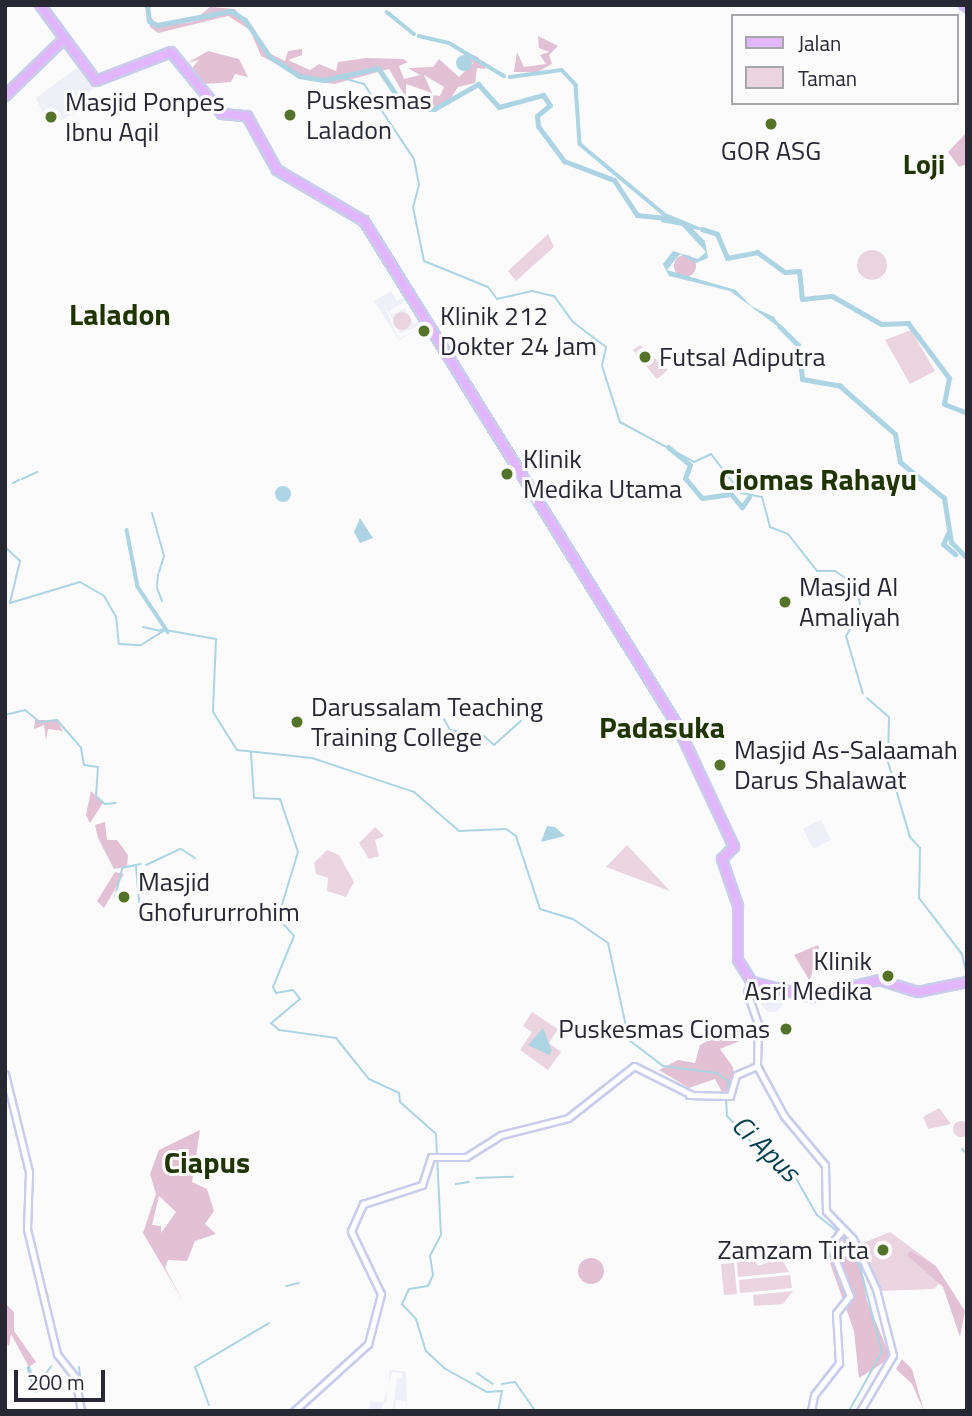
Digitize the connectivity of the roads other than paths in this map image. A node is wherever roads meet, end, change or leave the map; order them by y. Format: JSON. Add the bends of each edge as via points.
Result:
{"nodes":[{"id":1,"x":40,"y":5,"type":"edge"},
{"id":2,"x":62,"y":40,"type":"junction"},
{"id":3,"x":5,"y":96,"type":"edge"},
{"id":4,"x":754,"y":981,"type":"junction"},
{"id":5,"x":967,"y":982,"type":"edge"},
{"id":6,"x":757,"y":1066,"type":"junction"},
{"id":7,"x":5,"y":1074,"type":"edge"},
{"id":8,"x":842,"y":1229,"type":"junction"},
{"id":9,"x":81,"y":1411,"type":"edge"},
{"id":10,"x":294,"y":1411,"type":"edge"},
{"id":11,"x":811,"y":1411,"type":"edge"},
{"id":12,"x":860,"y":1411,"type":"edge"}],
"edges":[{"from":1,"to":2,"type":"main road"},
{"from":2,"to":3,"type":"main road"},
{"from":2,"to":4,"type":"main road","via":[[101,82],[171,52],[222,114],[247,116],[278,170],[364,221],[676,723],[734,847],[722,859],[738,906],[738,957]]},
{"from":4,"to":5,"type":"main road","via":[[811,997],[879,980],[918,992]]},
{"from":4,"to":6,"type":"street","via":[[747,992],[758,1024]]},
{"from":6,"to":8,"type":"street","via":[[784,1116],[825,1166],[825,1208]]},
{"from":6,"to":10,"type":"street","via":[[736,1075],[728,1097],[692,1095],[639,1066],[568,1118],[501,1135],[467,1157],[433,1156],[422,1185],[365,1203],[351,1221],[353,1242],[381,1292],[368,1344]]},
{"from":7,"to":9,"type":"street","via":[[29,1172],[27,1227],[57,1354],[75,1377]]},
{"from":8,"to":11,"type":"street","via":[[830,1246],[845,1271],[850,1298],[836,1313],[838,1365],[814,1395]]},
{"from":8,"to":12,"type":"street","via":[[876,1289],[893,1355]]}]}
